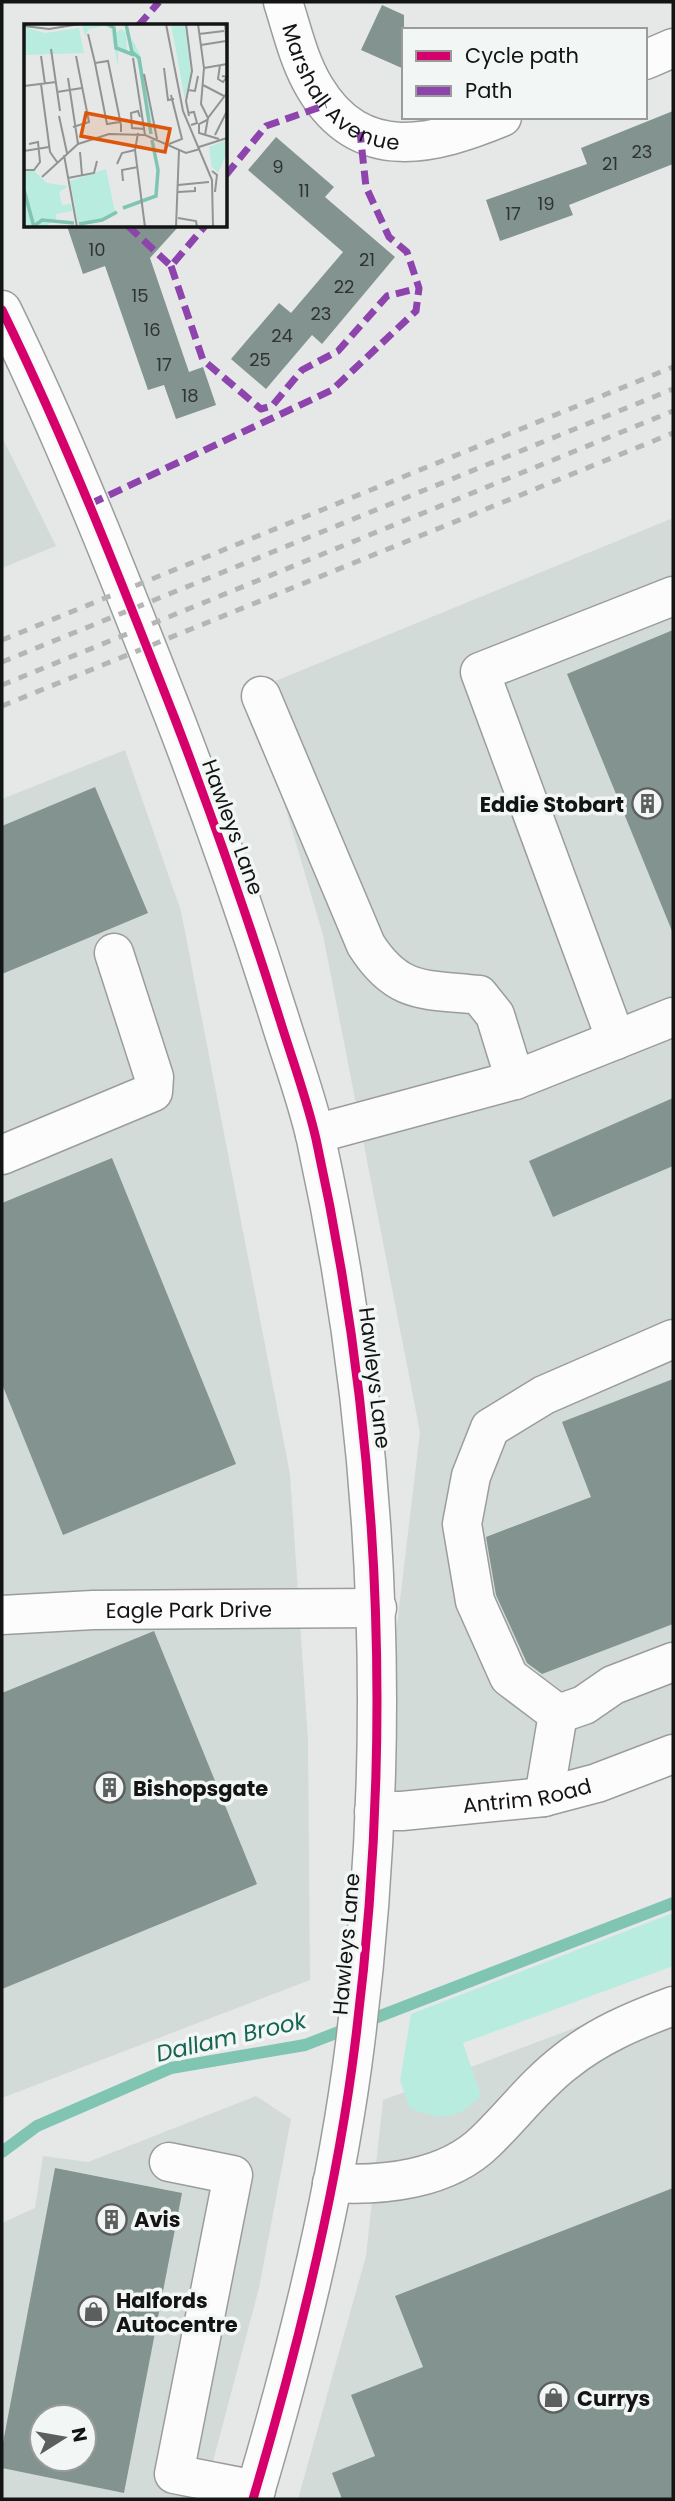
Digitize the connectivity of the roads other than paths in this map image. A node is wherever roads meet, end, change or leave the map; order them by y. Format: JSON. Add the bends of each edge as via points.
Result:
{"nodes":[{"id":1,"x":283,"y":2,"type":"edge"},
{"id":2,"x":673,"y":48,"type":"edge"},
{"id":3,"x":647,"y":59,"type":"edge"},
{"id":4,"x":497,"y":119,"type":"edge"},
{"id":5,"x":2,"y":310,"type":"edge"},
{"id":6,"x":673,"y":596,"type":"edge"},
{"id":7,"x":261,"y":696,"type":"dead end"},
{"id":8,"x":114,"y":953,"type":"dead end"},
{"id":9,"x":673,"y":1017,"type":"edge"},
{"id":10,"x":616,"y":1040,"type":"junction"},
{"id":11,"x":515,"y":1080,"type":"junction"},
{"id":12,"x":315,"y":1133,"type":"junction"},
{"id":13,"x":2,"y":1155,"type":"edge"},
{"id":14,"x":673,"y":1339,"type":"edge"},
{"id":15,"x":377,"y":1608,"type":"junction"},
{"id":16,"x":2,"y":1615,"type":"edge"},
{"id":17,"x":673,"y":1662,"type":"edge"},
{"id":18,"x":558,"y":1714,"type":"junction"},
{"id":19,"x":673,"y":1754,"type":"edge"},
{"id":20,"x":544,"y":1797,"type":"junction"},
{"id":21,"x":374,"y":1811,"type":"junction"},
{"id":22,"x":673,"y":2006,"type":"edge"},
{"id":23,"x":169,"y":2162,"type":"dead end"},
{"id":24,"x":332,"y":2183,"type":"junction"},
{"id":25,"x":254,"y":2494,"type":"edge"}],
"edges":[{"from":1,"to":4,"type":"street","name":"Marshall Avenue","via":[[314,87],[341,120],[360,132],[411,144],[439,140]]},
{"from":2,"to":3,"type":"street"},
{"from":5,"to":12,"type":"street","name":"Hawleys Lane","via":[[90,503],[204,793]]},
{"from":6,"to":10,"type":"street","via":[[480,672]]},
{"from":7,"to":11,"type":"street","via":[[366,945],[382,970],[410,986],[479,995],[495,1015]]},
{"from":8,"to":13,"type":"street","via":[[154,1077],[153,1092]]},
{"from":9,"to":10,"type":"street"},
{"from":10,"to":11,"type":"street"},
{"from":11,"to":12,"type":"street"},
{"from":12,"to":15,"type":"street","name":"Hawleys Lane","via":[[352,1331],[367,1446]]},
{"from":14,"to":18,"type":"street","via":[[544,1395],[490,1428],[471,1476],[462,1524],[475,1601],[509,1677]]},
{"from":15,"to":16,"type":"street","name":"Eagle Park Drive"},
{"from":15,"to":21,"type":"street","name":"Hawleys Lane"},
{"from":17,"to":18,"type":"street","via":[[613,1685],[584,1705]]},
{"from":18,"to":20,"type":"street"},
{"from":19,"to":20,"type":"street","name":"Antrim Road"},
{"from":20,"to":21,"type":"street","name":"Antrim Road"},
{"from":21,"to":24,"type":"street","name":"Hawleys Lane","via":[[352,2065]]},
{"from":22,"to":24,"type":"street","via":[[623,2025],[566,2060],[485,2143],[464,2158],[414,2178],[362,2185]]},
{"from":23,"to":25,"type":"street","via":[[233,2175],[174,2474]]},
{"from":24,"to":25,"type":"street","name":"Hawleys Lane","via":[[298,2336]]}]}
